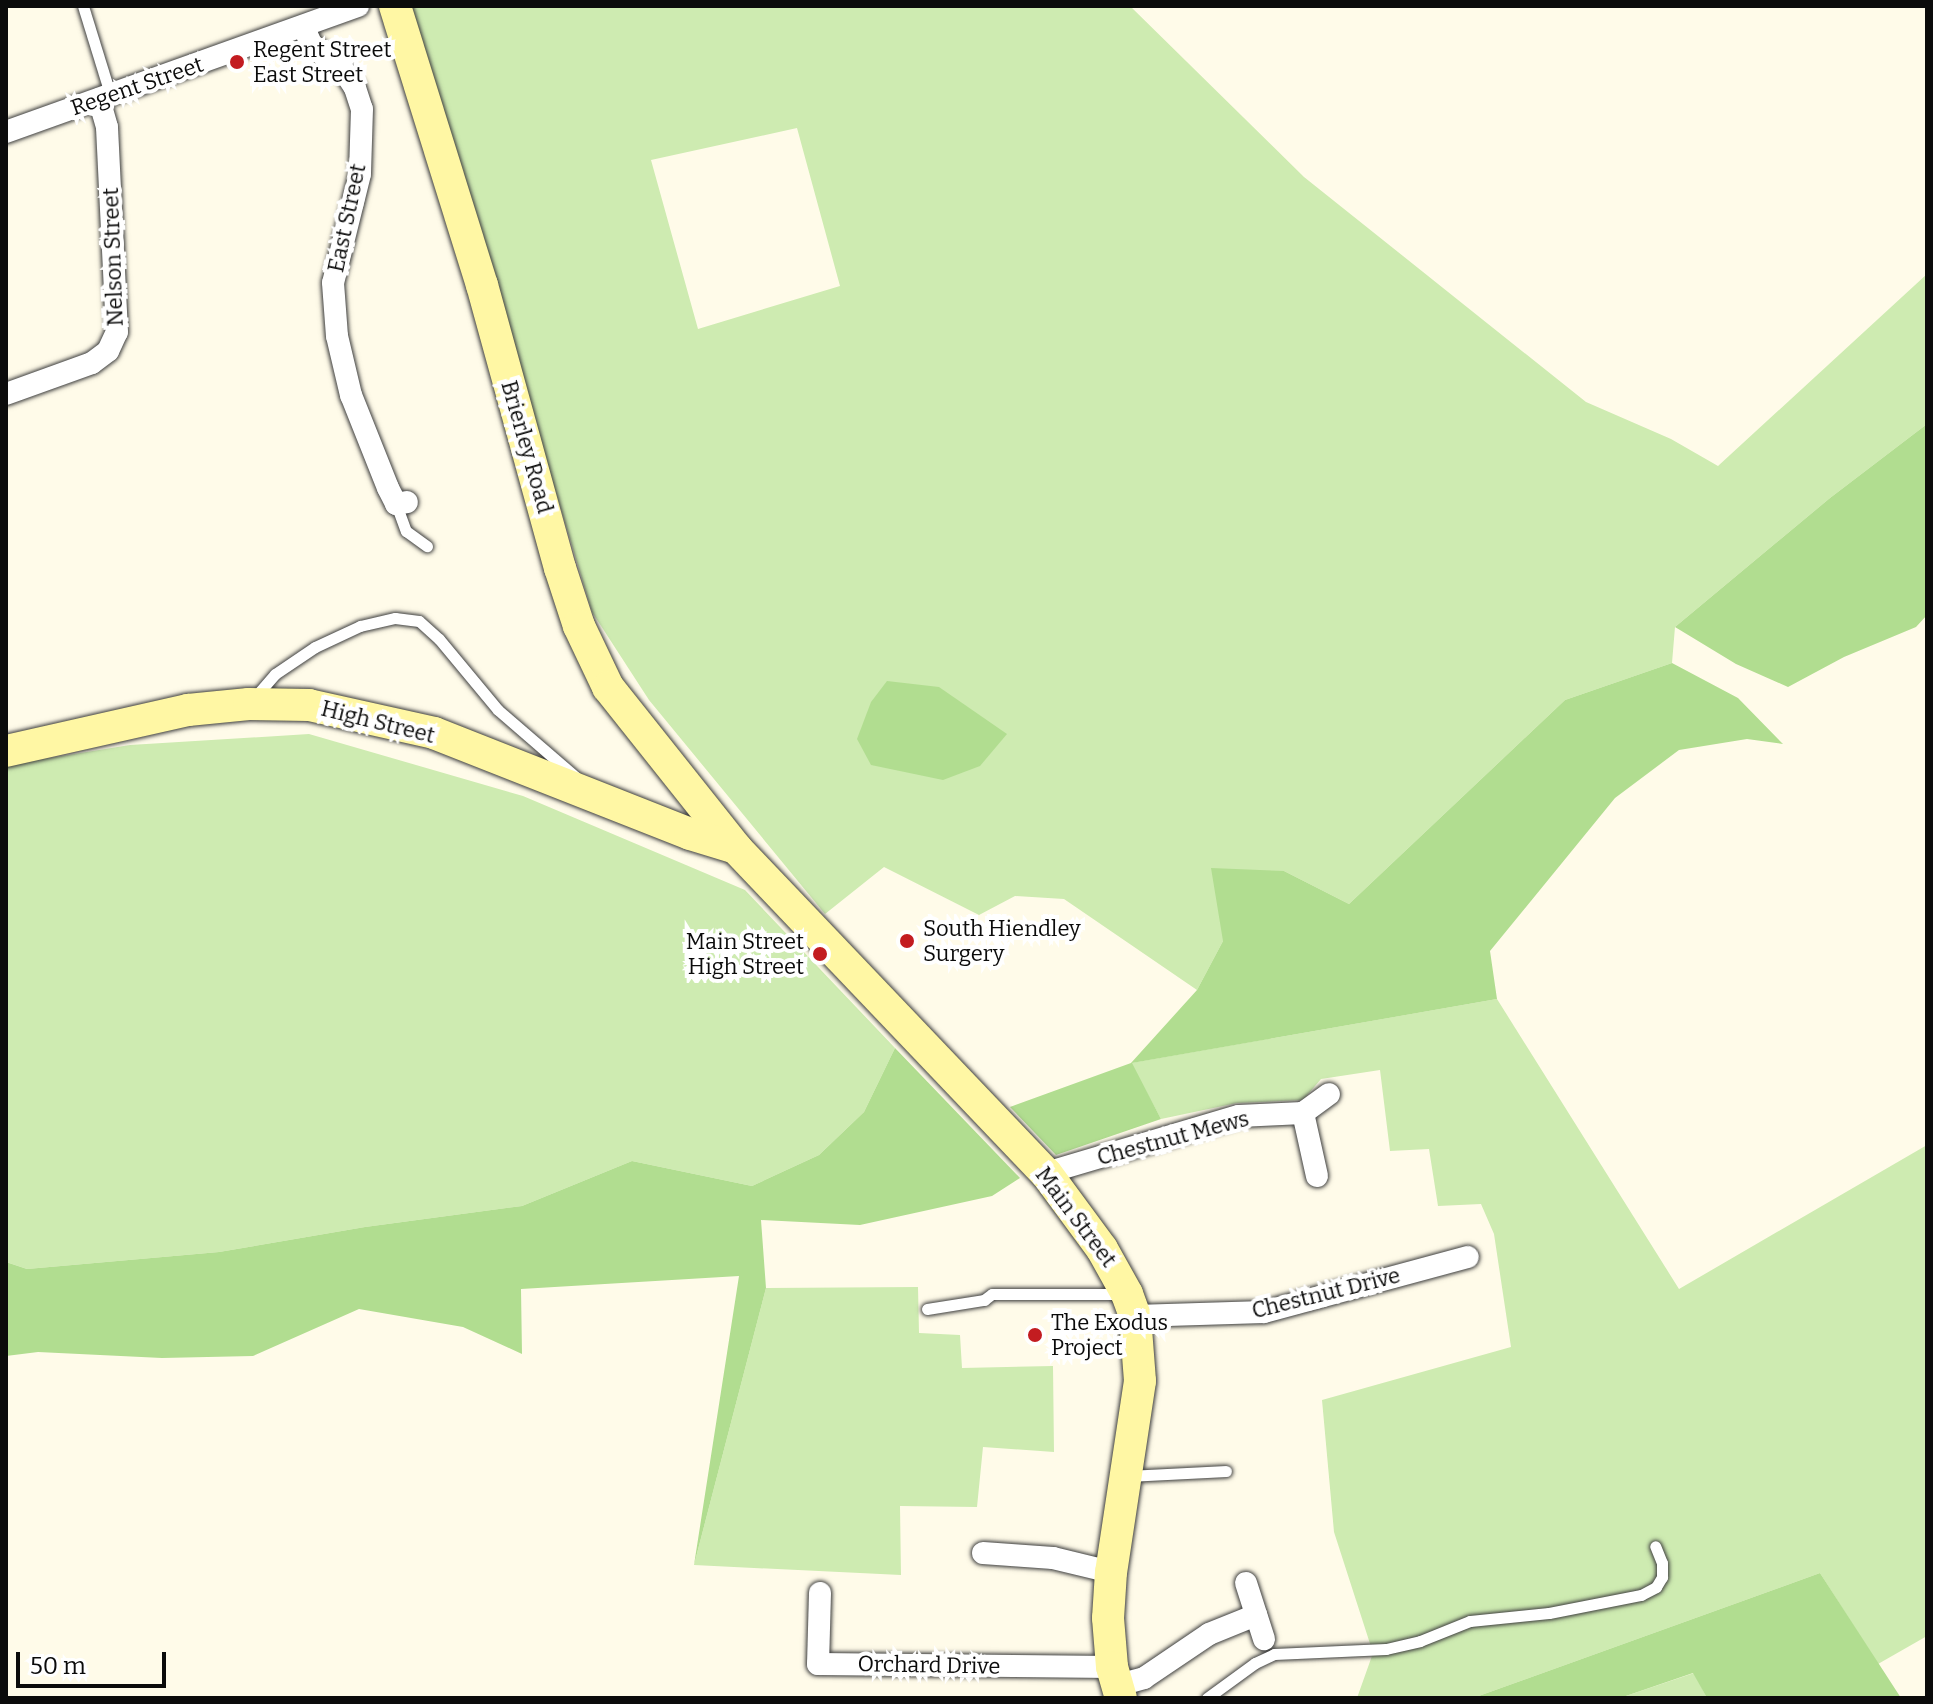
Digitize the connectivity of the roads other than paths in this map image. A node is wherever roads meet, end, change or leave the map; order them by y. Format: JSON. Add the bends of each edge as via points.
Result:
{"nodes":[{"id":1,"x":83,"y":6,"type":"edge"},
{"id":2,"x":358,"y":6,"type":"edge"},
{"id":3,"x":395,"y":6,"type":"edge"},
{"id":4,"x":304,"y":28,"type":"junction"},
{"id":5,"x":105,"y":97,"type":"junction"},
{"id":6,"x":6,"y":132,"type":"edge"},
{"id":7,"x":6,"y":394,"type":"edge"},
{"id":8,"x":402,"y":503,"type":"joint"},
{"id":9,"x":427,"y":546,"type":"dead end"},
{"id":10,"x":249,"y":704,"type":"junction"},
{"id":11,"x":6,"y":751,"type":"edge"},
{"id":12,"x":592,"y":795,"type":"junction"},
{"id":13,"x":736,"y":848,"type":"junction"},
{"id":14,"x":1329,"y":1094,"type":"dead end"},
{"id":15,"x":1303,"y":1113,"type":"junction"},
{"id":16,"x":1046,"y":1173,"type":"junction"},
{"id":17,"x":1317,"y":1176,"type":"dead end"},
{"id":18,"x":1468,"y":1257,"type":"dead end"},
{"id":19,"x":1131,"y":1305,"type":"junction"},
{"id":20,"x":927,"y":1309,"type":"dead end"},
{"id":21,"x":1226,"y":1471,"type":"dead end"},
{"id":22,"x":1127,"y":1476,"type":"junction"},
{"id":23,"x":1655,"y":1546,"type":"dead end"},
{"id":24,"x":983,"y":1553,"type":"dead end"},
{"id":25,"x":1111,"y":1572,"type":"junction"},
{"id":26,"x":1246,"y":1583,"type":"dead end"},
{"id":27,"x":820,"y":1593,"type":"dead end"},
{"id":28,"x":1256,"y":1615,"type":"junction"},
{"id":29,"x":1264,"y":1639,"type":"dead end"},
{"id":30,"x":1116,"y":1684,"type":"edge"},
{"id":31,"x":1207,"y":1698,"type":"edge"}],
"edges":[{"from":1,"to":5,"type":"lane"},
{"from":2,"to":4,"type":"street","name":"Regent Street"},
{"from":3,"to":13,"type":"street","name":"Brierley Road","via":[[579,626],[608,687]]},
{"from":4,"to":5,"type":"street","name":"Regent Street"},
{"from":4,"to":8,"type":"street","name":"East Street","via":[[311,44],[342,68],[362,109],[360,174],[333,283],[337,336],[351,395]]},
{"from":5,"to":6,"type":"street","name":"Regent Street"},
{"from":5,"to":7,"type":"street","name":"Nelson Street","via":[[117,332],[108,351],[92,363]]},
{"from":8,"to":9,"type":"lane","via":[[406,531]]},
{"from":10,"to":11,"type":"street","name":"High Street","via":[[188,710]]},
{"from":10,"to":12,"type":"street","name":"High Street","via":[[309,705],[434,733]]},
{"from":10,"to":12,"type":"lane","via":[[275,674],[315,647],[360,626],[395,618],[419,621],[498,710],[570,769]]},
{"from":12,"to":13,"type":"street","name":"High Street"},
{"from":13,"to":16,"type":"street","name":"Main Street"},
{"from":14,"to":15,"type":"street"},
{"from":15,"to":16,"type":"street","name":"Chestnut Mews","via":[[1239,1116]]},
{"from":15,"to":17,"type":"street"},
{"from":16,"to":19,"type":"street","name":"Main Street","via":[[1102,1249]]},
{"from":18,"to":19,"type":"street","name":"Chestnut Drive","via":[[1264,1312]]},
{"from":19,"to":20,"type":"lane","via":[[992,1294],[984,1300]]},
{"from":19,"to":22,"type":"street","name":"Main Street","via":[[1140,1381]]},
{"from":21,"to":22,"type":"lane"},
{"from":22,"to":25,"type":"street","name":"Main Street"},
{"from":23,"to":31,"type":"lane","via":[[1662,1577],[1641,1595],[1470,1621],[1386,1649],[1274,1654]]},
{"from":24,"to":25,"type":"street","via":[[1053,1558]]},
{"from":25,"to":30,"type":"street","name":"Main Street","via":[[1108,1618]]},
{"from":26,"to":28,"type":"street"},
{"from":27,"to":30,"type":"street","name":"Orchard Drive","via":[[818,1664]]},
{"from":28,"to":29,"type":"street"},
{"from":28,"to":30,"type":"street","via":[[1209,1634],[1144,1678]]}]}
